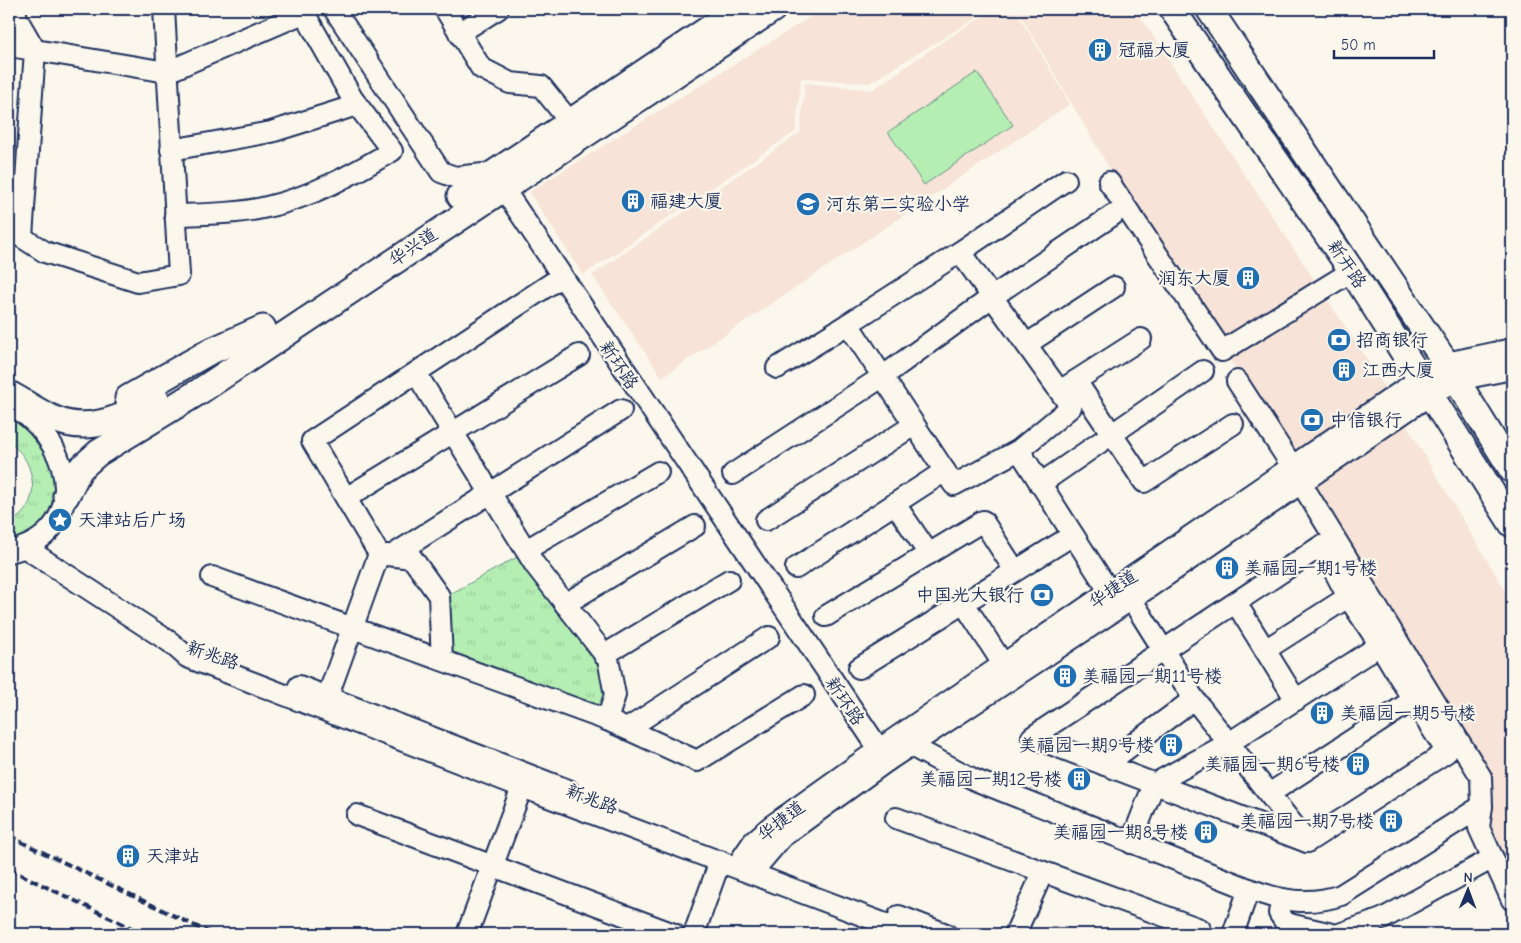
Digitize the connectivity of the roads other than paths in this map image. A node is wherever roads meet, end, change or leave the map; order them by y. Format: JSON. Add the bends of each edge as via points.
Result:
{"nodes":[{"id":1,"x":16,"y":9,"type":"edge"},
{"id":2,"x":164,"y":9,"type":"edge"},
{"id":3,"x":334,"y":9,"type":"edge"},
{"id":4,"x":445,"y":9,"type":"edge"},
{"id":5,"x":498,"y":9,"type":"edge"},
{"id":6,"x":738,"y":9,"type":"edge"},
{"id":7,"x":773,"y":9,"type":"edge"},
{"id":8,"x":1172,"y":9,"type":"edge"},
{"id":9,"x":1209,"y":9,"type":"edge"},
{"id":10,"x":305,"y":11,"type":"edge"},
{"id":11,"x":459,"y":33,"type":"junction"},
{"id":12,"x":9,"y":46,"type":"edge"},
{"id":13,"x":34,"y":50,"type":"junction"},
{"id":14,"x":167,"y":72,"type":"junction"},
{"id":15,"x":357,"y":105,"type":"junction"},
{"id":16,"x":570,"y":122,"type":"junction"},
{"id":17,"x":171,"y":150,"type":"junction"},
{"id":18,"x":497,"y":180,"type":"junction"},
{"id":19,"x":1066,"y":180,"type":"dead end"},
{"id":20,"x":1109,"y":182,"type":"dead end"},
{"id":21,"x":176,"y":215,"type":"junction"},
{"id":22,"x":1113,"y":215,"type":"dead end"},
{"id":23,"x":15,"y":233,"type":"edge"},
{"id":24,"x":960,"y":252,"type":"junction"},
{"id":25,"x":1352,"y":271,"type":"junction"},
{"id":26,"x":561,"y":277,"type":"junction"},
{"id":27,"x":1114,"y":287,"type":"dead end"},
{"id":28,"x":992,"y":296,"type":"junction"},
{"id":29,"x":848,"y":324,"type":"junction"},
{"id":30,"x":263,"y":328,"type":"junction"},
{"id":31,"x":1141,"y":339,"type":"dead end"},
{"id":32,"x":1026,"y":344,"type":"junction"},
{"id":33,"x":1512,"y":349,"type":"edge"},
{"id":34,"x":579,"y":355,"type":"dead end"},
{"id":35,"x":777,"y":368,"type":"dead end"},
{"id":36,"x":1512,"y":369,"type":"edge"},
{"id":37,"x":1204,"y":371,"type":"dead end"},
{"id":38,"x":1452,"y":371,"type":"junction"},
{"id":39,"x":416,"y":372,"type":"junction"},
{"id":40,"x":882,"y":377,"type":"junction"},
{"id":41,"x":9,"y":380,"type":"edge"},
{"id":42,"x":1237,"y":381,"type":"dead end"},
{"id":43,"x":1068,"y":386,"type":"junction"},
{"id":44,"x":1426,"y":386,"type":"junction"},
{"id":45,"x":9,"y":394,"type":"edge"},
{"id":46,"x":9,"y":404,"type":"edge"},
{"id":47,"x":621,"y":410,"type":"dead end"},
{"id":48,"x":1233,"y":424,"type":"dead end"},
{"id":49,"x":914,"y":425,"type":"junction"},
{"id":50,"x":453,"y":432,"type":"junction"},
{"id":51,"x":1112,"y":434,"type":"junction"},
{"id":52,"x":1019,"y":450,"type":"junction"},
{"id":53,"x":1512,"y":470,"type":"edge"},
{"id":54,"x":945,"y":471,"type":"junction"},
{"id":55,"x":658,"y":472,"type":"dead end"},
{"id":56,"x":733,"y":474,"type":"dead end"},
{"id":57,"x":1296,"y":474,"type":"junction"},
{"id":58,"x":1040,"y":484,"type":"junction"},
{"id":59,"x":491,"y":493,"type":"junction"},
{"id":60,"x":66,"y":496,"type":"junction"},
{"id":61,"x":346,"y":498,"type":"junction"},
{"id":62,"x":895,"y":504,"type":"junction"},
{"id":63,"x":766,"y":520,"type":"dead end"},
{"id":64,"x":1512,"y":524,"type":"edge"},
{"id":65,"x":695,"y":526,"type":"dead end"},
{"id":66,"x":1073,"y":535,"type":"junction"},
{"id":67,"x":16,"y":550,"type":"edge"},
{"id":68,"x":526,"y":550,"type":"junction"},
{"id":69,"x":929,"y":554,"type":"junction"},
{"id":70,"x":386,"y":555,"type":"junction"},
{"id":71,"x":796,"y":568,"type":"dead end"},
{"id":72,"x":1014,"y":569,"type":"junction"},
{"id":73,"x":212,"y":577,"type":"dead end"},
{"id":74,"x":729,"y":580,"type":"dead end"},
{"id":75,"x":1120,"y":591,"type":"junction"},
{"id":76,"x":1348,"y":597,"type":"junction"},
{"id":77,"x":963,"y":602,"type":"junction"},
{"id":78,"x":1236,"y":603,"type":"junction"},
{"id":79,"x":565,"y":604,"type":"junction"},
{"id":80,"x":826,"y":616,"type":"dead end"},
{"id":81,"x":353,"y":628,"type":"junction"},
{"id":82,"x":769,"y":637,"type":"dead end"},
{"id":83,"x":170,"y":642,"type":"junction"},
{"id":84,"x":1380,"y":645,"type":"junction"},
{"id":85,"x":1163,"y":649,"type":"junction"},
{"id":86,"x":1265,"y":650,"type":"junction"},
{"id":87,"x":604,"y":654,"type":"junction"},
{"id":88,"x":442,"y":660,"type":"junction"},
{"id":89,"x":1004,"y":664,"type":"junction"},
{"id":90,"x":859,"y":668,"type":"dead end"},
{"id":91,"x":804,"y":695,"type":"dead end"},
{"id":92,"x":328,"y":698,"type":"junction"},
{"id":93,"x":1194,"y":699,"type":"junction"},
{"id":94,"x":1296,"y":700,"type":"junction"},
{"id":95,"x":1413,"y":700,"type":"junction"},
{"id":96,"x":607,"y":720,"type":"junction"},
{"id":97,"x":627,"y":729,"type":"junction"},
{"id":98,"x":1229,"y":743,"type":"junction"},
{"id":99,"x":911,"y":746,"type":"junction"},
{"id":100,"x":883,"y":756,"type":"junction"},
{"id":101,"x":1106,"y":765,"type":"junction"},
{"id":102,"x":1154,"y":784,"type":"junction"},
{"id":103,"x":522,"y":787,"type":"junction"},
{"id":104,"x":1270,"y":794,"type":"junction"},
{"id":105,"x":1482,"y":806,"type":"junction"},
{"id":106,"x":357,"y":816,"type":"dead end"},
{"id":107,"x":896,"y":818,"type":"dead end"},
{"id":108,"x":1131,"y":842,"type":"junction"},
{"id":109,"x":1307,"y":842,"type":"junction"},
{"id":110,"x":1493,"y":858,"type":"junction"},
{"id":111,"x":743,"y":865,"type":"junction"},
{"id":112,"x":493,"y":866,"type":"junction"},
{"id":113,"x":1043,"y":872,"type":"junction"},
{"id":114,"x":1249,"y":889,"type":"junction"},
{"id":115,"x":1282,"y":900,"type":"junction"},
{"id":116,"x":1512,"y":900,"type":"edge"},
{"id":117,"x":1386,"y":927,"type":"edge"},
{"id":118,"x":1200,"y":929,"type":"dead end"},
{"id":119,"x":467,"y":934,"type":"edge"},
{"id":120,"x":674,"y":934,"type":"edge"},
{"id":121,"x":694,"y":934,"type":"edge"},
{"id":122,"x":912,"y":934,"type":"edge"},
{"id":123,"x":946,"y":934,"type":"edge"},
{"id":124,"x":1015,"y":934,"type":"edge"},
{"id":125,"x":1233,"y":934,"type":"edge"},
{"id":126,"x":1332,"y":934,"type":"edge"},
{"id":127,"x":1339,"y":934,"type":"edge"}],
"edges":[{"from":1,"to":13,"type":"street","via":[[16,17]]},
{"from":2,"to":14,"type":"street"},
{"from":3,"to":18,"type":"street","via":[[434,165],[441,172],[455,177]]},
{"from":4,"to":11,"type":"street"},
{"from":5,"to":11,"type":"street"},
{"from":6,"to":16,"type":"main road","name":"华兴道"},
{"from":7,"to":18,"type":"main road","name":"华兴道","via":[[655,89]]},
{"from":8,"to":25,"type":"main road","name":"新开路"},
{"from":9,"to":38,"type":"main road","name":"新开路"},
{"from":10,"to":14,"type":"street"},
{"from":10,"to":15,"type":"street"},
{"from":11,"to":16,"type":"street","via":[[481,68],[510,82],[541,86]]},
{"from":12,"to":13,"type":"street"},
{"from":13,"to":14,"type":"street"},
{"from":13,"to":23,"type":"street"},
{"from":14,"to":17,"type":"street"},
{"from":15,"to":17,"type":"street","via":[[271,132]]},
{"from":15,"to":21,"type":"street","via":[[392,151],[335,183],[268,207]]},
{"from":16,"to":18,"type":"main road","name":"华兴道"},
{"from":17,"to":21,"type":"street"},
{"from":18,"to":26,"type":"street","name":"新环路"},
{"from":18,"to":30,"type":"main road","name":"华兴道"},
{"from":18,"to":60,"type":"main road","name":"华兴道","via":[[208,385],[98,453],[80,469]]},
{"from":19,"to":24,"type":"street"},
{"from":20,"to":25,"type":"street","via":[[1222,351]]},
{"from":21,"to":23,"type":"street","via":[[180,274],[138,282],[45,252]]},
{"from":22,"to":28,"type":"street"},
{"from":24,"to":28,"type":"street"},
{"from":24,"to":29,"type":"street"},
{"from":25,"to":44,"type":"main road","name":"新开路"},
{"from":26,"to":39,"type":"street"},
{"from":26,"to":100,"type":"street","name":"新环路"},
{"from":27,"to":32,"type":"street"},
{"from":28,"to":32,"type":"street"},
{"from":28,"to":40,"type":"street"},
{"from":29,"to":35,"type":"street"},
{"from":29,"to":40,"type":"street"},
{"from":30,"to":41,"type":"main road","via":[[210,352],[122,402],[96,411],[64,411]]},
{"from":30,"to":45,"type":"main road","name":"华兴道","via":[[149,403],[112,421],[66,424]]},
{"from":31,"to":43,"type":"street"},
{"from":32,"to":43,"type":"street"},
{"from":33,"to":38,"type":"street","name":"华捷道"},
{"from":34,"to":50,"type":"street"},
{"from":36,"to":38,"type":"street","name":"华捷道"},
{"from":37,"to":51,"type":"street"},
{"from":38,"to":44,"type":"street","name":"华捷道"},
{"from":38,"to":53,"type":"main road","name":"新开路"},
{"from":39,"to":50,"type":"street"},
{"from":39,"to":61,"type":"street","via":[[312,442]]},
{"from":40,"to":49,"type":"street"},
{"from":40,"to":56,"type":"street"},
{"from":42,"to":57,"type":"street"},
{"from":43,"to":51,"type":"street"},
{"from":43,"to":52,"type":"street","via":[[1071,407]]},
{"from":44,"to":57,"type":"street","name":"华捷道"},
{"from":44,"to":64,"type":"main road","name":"新开路"},
{"from":46,"to":60,"type":"street","via":[[36,423],[49,438],[60,461]]},
{"from":47,"to":59,"type":"street"},
{"from":48,"to":51,"type":"street","via":[[1144,482]]},
{"from":49,"to":54,"type":"street"},
{"from":49,"to":63,"type":"street"},
{"from":50,"to":59,"type":"street"},
{"from":50,"to":61,"type":"street"},
{"from":51,"to":58,"type":"street"},
{"from":52,"to":54,"type":"street","via":[[954,485]]},
{"from":52,"to":58,"type":"street"},
{"from":54,"to":62,"type":"street"},
{"from":55,"to":68,"type":"street"},
{"from":57,"to":75,"type":"street","name":"华捷道"},
{"from":57,"to":105,"type":"street","via":[[1481,777]]},
{"from":58,"to":66,"type":"street"},
{"from":59,"to":68,"type":"street"},
{"from":59,"to":70,"type":"street"},
{"from":60,"to":67,"type":"street","via":[[52,529]]},
{"from":61,"to":70,"type":"street"},
{"from":62,"to":69,"type":"street"},
{"from":62,"to":71,"type":"street"},
{"from":65,"to":79,"type":"street"},
{"from":66,"to":72,"type":"street"},
{"from":66,"to":75,"type":"street"},
{"from":67,"to":83,"type":"street"},
{"from":68,"to":79,"type":"street"},
{"from":69,"to":72,"type":"street","via":[[983,521]]},
{"from":69,"to":80,"type":"street"},
{"from":70,"to":81,"type":"street"},
{"from":70,"to":88,"type":"street","via":[[412,558],[439,596]]},
{"from":72,"to":77,"type":"street"},
{"from":73,"to":81,"type":"street"},
{"from":74,"to":87,"type":"street"},
{"from":75,"to":85,"type":"street"},
{"from":75,"to":89,"type":"street","name":"华捷道"},
{"from":75,"to":99,"type":"street","name":"华捷道"},
{"from":76,"to":78,"type":"street","via":[[1321,546]]},
{"from":76,"to":84,"type":"street"},
{"from":76,"to":86,"type":"street"},
{"from":77,"to":89,"type":"street"},
{"from":77,"to":90,"type":"street"},
{"from":78,"to":85,"type":"street"},
{"from":78,"to":86,"type":"street"},
{"from":79,"to":87,"type":"street"},
{"from":81,"to":88,"type":"street"},
{"from":81,"to":92,"type":"street"},
{"from":82,"to":97,"type":"street"},
{"from":83,"to":92,"type":"street","name":"新兆路","via":[[194,646]]},
{"from":83,"to":103,"type":"street","name":"新兆路","via":[[188,658]]},
{"from":84,"to":94,"type":"street"},
{"from":84,"to":95,"type":"street"},
{"from":85,"to":93,"type":"street"},
{"from":85,"to":101,"type":"street","via":[[1032,737]]},
{"from":86,"to":94,"type":"street"},
{"from":87,"to":96,"type":"street","via":[[615,695]]},
{"from":88,"to":96,"type":"street"},
{"from":89,"to":100,"type":"street","name":"华捷道"},
{"from":91,"to":97,"type":"street","via":[[696,761]]},
{"from":92,"to":111,"type":"street","name":"新兆路"},
{"from":93,"to":98,"type":"street"},
{"from":93,"to":101,"type":"street"},
{"from":94,"to":98,"type":"street"},
{"from":95,"to":104,"type":"street"},
{"from":95,"to":109,"type":"street","via":[[1447,752]]},
{"from":96,"to":97,"type":"street"},
{"from":98,"to":102,"type":"street"},
{"from":98,"to":104,"type":"street"},
{"from":99,"to":100,"type":"street","name":"华捷道"},
{"from":99,"to":108,"type":"street","via":[[975,780]]},
{"from":100,"to":111,"type":"street","name":"华捷道","via":[[770,827],[753,842]]},
{"from":101,"to":102,"type":"street"},
{"from":102,"to":108,"type":"street"},
{"from":102,"to":109,"type":"street"},
{"from":103,"to":111,"type":"street","name":"新兆路"},
{"from":103,"to":112,"type":"street"},
{"from":104,"to":109,"type":"street"},
{"from":105,"to":110,"type":"street","via":[[1479,828]]},
{"from":105,"to":115,"type":"street","via":[[1341,895],[1323,901]]},
{"from":106,"to":112,"type":"street"},
{"from":107,"to":113,"type":"street"},
{"from":108,"to":114,"type":"street"},
{"from":110,"to":116,"type":"street"},
{"from":110,"to":117,"type":"street"},
{"from":111,"to":121,"type":"street","name":"华捷道"},
{"from":111,"to":122,"type":"street","name":"新兆路"},
{"from":111,"to":123,"type":"street","name":"新兆路"},
{"from":112,"to":119,"type":"street"},
{"from":112,"to":120,"type":"street"},
{"from":113,"to":118,"type":"street"},
{"from":113,"to":124,"type":"street"},
{"from":114,"to":115,"type":"street"},
{"from":114,"to":125,"type":"street"},
{"from":115,"to":126,"type":"street","via":[[1278,912],[1285,922]]},
{"from":117,"to":127,"type":"street"}]}
